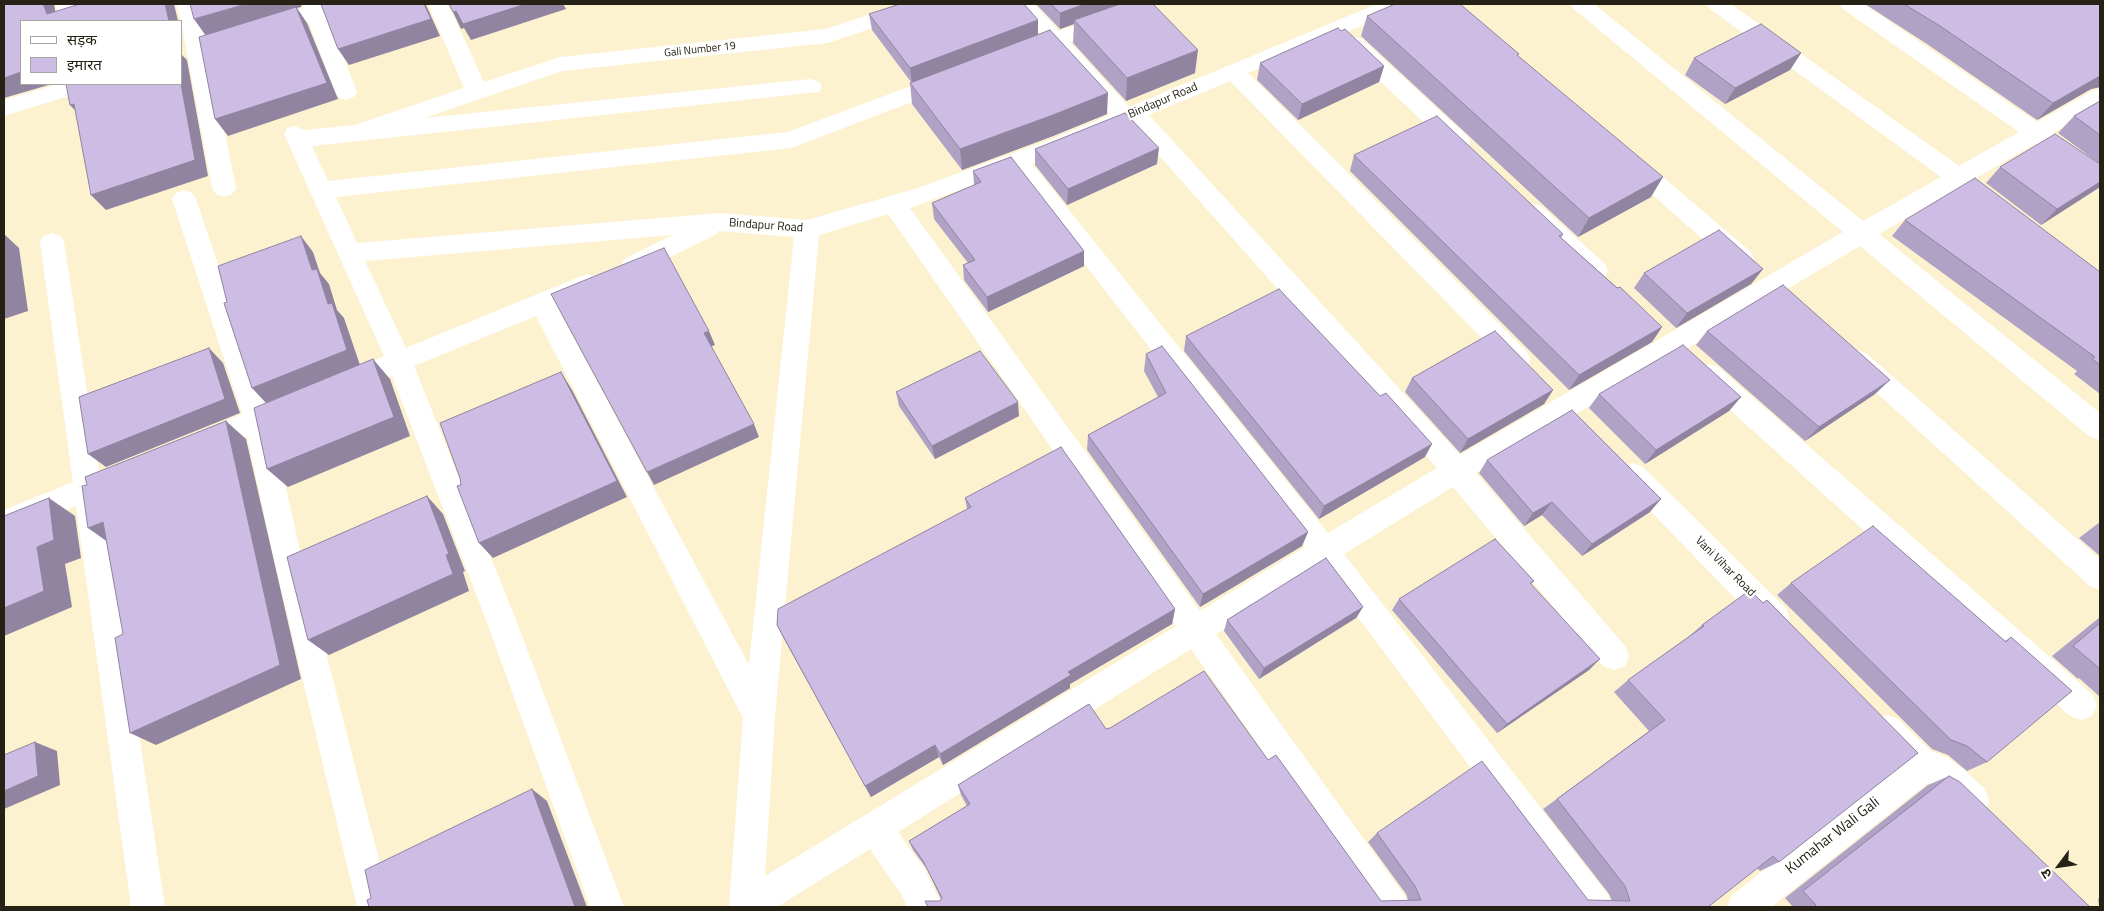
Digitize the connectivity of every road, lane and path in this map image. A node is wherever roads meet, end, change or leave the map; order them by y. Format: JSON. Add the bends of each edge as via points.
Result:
{"nodes":[{"id":1,"x":66,"y":4,"type":"edge"},
{"id":2,"x":186,"y":4,"type":"edge"},
{"id":3,"x":339,"y":4,"type":"edge"},
{"id":4,"x":438,"y":4,"type":"edge"},
{"id":5,"x":922,"y":4,"type":"edge"},
{"id":6,"x":1023,"y":4,"type":"edge"},
{"id":7,"x":1396,"y":4,"type":"edge"},
{"id":8,"x":1582,"y":4,"type":"edge"},
{"id":9,"x":1716,"y":4,"type":"edge"},
{"id":10,"x":1850,"y":4,"type":"edge"},
{"id":11,"x":313,"y":8,"type":"edge"},
{"id":12,"x":1124,"y":15,"type":"edge"},
{"id":13,"x":69,"y":20,"type":"edge"},
{"id":14,"x":1337,"y":28,"type":"junction"},
{"id":15,"x":251,"y":31,"type":"edge"},
{"id":16,"x":1054,"y":40,"type":"junction"},
{"id":17,"x":198,"y":48,"type":"edge"},
{"id":18,"x":1009,"y":57,"type":"edge"},
{"id":19,"x":1233,"y":71,"type":"junction"},
{"id":20,"x":964,"y":74,"type":"edge"},
{"id":21,"x":78,"y":85,"type":"edge"},
{"id":22,"x":811,"y":86,"type":"dead end"},
{"id":23,"x":346,"y":92,"type":"dead end"},
{"id":24,"x":477,"y":92,"type":"junction"},
{"id":25,"x":2100,"y":96,"type":"edge"},
{"id":26,"x":4,"y":108,"type":"edge"},
{"id":27,"x":1129,"y":115,"type":"junction"},
{"id":28,"x":2037,"y":133,"type":"junction"},
{"id":29,"x":357,"y":134,"type":"junction"},
{"id":30,"x":1610,"y":145,"type":"edge"},
{"id":31,"x":1017,"y":161,"type":"junction"},
{"id":32,"x":1480,"y":162,"type":"edge"},
{"id":33,"x":2100,"y":177,"type":"edge"},
{"id":34,"x":1959,"y":178,"type":"junction"},
{"id":35,"x":224,"y":188,"type":"dead end"},
{"id":36,"x":321,"y":190,"type":"junction"},
{"id":37,"x":1516,"y":196,"type":"edge"},
{"id":38,"x":184,"y":199,"type":"dead end"},
{"id":39,"x":1990,"y":202,"type":"edge"},
{"id":40,"x":894,"y":204,"type":"junction"},
{"id":41,"x":720,"y":222,"type":"junction"},
{"id":42,"x":807,"y":229,"type":"junction"},
{"id":43,"x":1862,"y":233,"type":"junction"},
{"id":44,"x":52,"y":242,"type":"dead end"},
{"id":45,"x":350,"y":253,"type":"junction"},
{"id":46,"x":1617,"y":290,"type":"edge"},
{"id":47,"x":1781,"y":292,"type":"junction"},
{"id":48,"x":542,"y":303,"type":"junction"},
{"id":49,"x":1652,"y":324,"type":"edge"},
{"id":50,"x":1674,"y":344,"type":"junction"},
{"id":51,"x":1840,"y":345,"type":"edge"},
{"id":52,"x":399,"y":361,"type":"junction"},
{"id":53,"x":1531,"y":372,"type":"edge"},
{"id":54,"x":364,"y":376,"type":"edge"},
{"id":55,"x":310,"y":398,"type":"edge"},
{"id":56,"x":1559,"y":400,"type":"junction"},
{"id":57,"x":257,"y":420,"type":"junction"},
{"id":58,"x":1586,"y":428,"type":"edge"},
{"id":59,"x":2100,"y":429,"type":"edge"},
{"id":60,"x":177,"y":452,"type":"edge"},
{"id":61,"x":1614,"y":457,"type":"edge"},
{"id":62,"x":142,"y":467,"type":"edge"},
{"id":63,"x":1456,"y":470,"type":"junction"},
{"id":64,"x":88,"y":488,"type":"junction"},
{"id":65,"x":4,"y":523,"type":"edge"},
{"id":66,"x":1325,"y":551,"type":"junction"},
{"id":67,"x":2100,"y":577,"type":"edge"},
{"id":68,"x":1196,"y":630,"type":"junction"},
{"id":69,"x":1797,"y":640,"type":"edge"},
{"id":70,"x":1614,"y":656,"type":"dead end"},
{"id":71,"x":2081,"y":705,"type":"dead end"},
{"id":72,"x":1867,"y":710,"type":"edge"},
{"id":73,"x":759,"y":716,"type":"junction"},
{"id":74,"x":1923,"y":766,"type":"junction"},
{"id":75,"x":1992,"y":820,"type":"edge"},
{"id":76,"x":876,"y":828,"type":"junction"},
{"id":77,"x":1753,"y":905,"type":"edge"},
{"id":78,"x":148,"y":907,"type":"edge"},
{"id":79,"x":374,"y":907,"type":"edge"},
{"id":80,"x":607,"y":907,"type":"edge"},
{"id":81,"x":746,"y":907,"type":"edge"},
{"id":82,"x":926,"y":907,"type":"edge"},
{"id":83,"x":1392,"y":907,"type":"edge"},
{"id":84,"x":1596,"y":907,"type":"edge"}],
"edges":[{"from":1,"to":13,"type":"street"},
{"from":2,"to":17,"type":"street"},
{"from":3,"to":11,"type":"street"},
{"from":4,"to":24,"type":"street"},
{"from":5,"to":24,"type":"street","name":"Gali Number 19","via":[[828,36],[560,64]]},
{"from":6,"to":16,"type":"street"},
{"from":7,"to":14,"type":"street","name":"Bindapur Road"},
{"from":8,"to":43,"type":"street"},
{"from":9,"to":34,"type":"street"},
{"from":10,"to":28,"type":"street"},
{"from":11,"to":15,"type":"street"},
{"from":11,"to":23,"type":"street"},
{"from":12,"to":16,"type":"street"},
{"from":14,"to":19,"type":"street","name":"Bindapur Road"},
{"from":14,"to":32,"type":"street"},
{"from":16,"to":18,"type":"street"},
{"from":16,"to":27,"type":"street"},
{"from":17,"to":35,"type":"street"},
{"from":19,"to":27,"type":"street","name":"Bindapur Road"},
{"from":19,"to":53,"type":"street"},
{"from":20,"to":36,"type":"street","via":[[791,140]]},
{"from":21,"to":26,"type":"street"},
{"from":22,"to":29,"type":"street"},
{"from":24,"to":29,"type":"street","name":"Gali Number 19"},
{"from":25,"to":28,"type":"street"},
{"from":27,"to":31,"type":"street","name":"Bindapur Road"},
{"from":27,"to":63,"type":"street"},
{"from":28,"to":33,"type":"street"},
{"from":28,"to":34,"type":"street"},
{"from":29,"to":36,"type":"street","via":[[296,137]]},
{"from":30,"to":47,"type":"street"},
{"from":31,"to":40,"type":"street","name":"Bindapur Road"},
{"from":31,"to":66,"type":"street"},
{"from":34,"to":39,"type":"street"},
{"from":34,"to":43,"type":"street"},
{"from":36,"to":45,"type":"street"},
{"from":37,"to":46,"type":"street"},
{"from":38,"to":57,"type":"street"},
{"from":40,"to":42,"type":"street","name":"Bindapur Road"},
{"from":40,"to":68,"type":"street"},
{"from":41,"to":42,"type":"street","name":"Bindapur Road"},
{"from":41,"to":45,"type":"street"},
{"from":41,"to":48,"type":"street","name":"Bindapur Road","via":[[641,263]]},
{"from":42,"to":73,"type":"street"},
{"from":43,"to":47,"type":"street"},
{"from":43,"to":59,"type":"street"},
{"from":44,"to":64,"type":"street"},
{"from":45,"to":52,"type":"street"},
{"from":47,"to":50,"type":"street"},
{"from":48,"to":52,"type":"street","name":"Bindapur Road"},
{"from":48,"to":73,"type":"street"},
{"from":49,"to":50,"type":"street"},
{"from":50,"to":56,"type":"street"},
{"from":50,"to":71,"type":"street"},
{"from":51,"to":67,"type":"street"},
{"from":52,"to":54,"type":"street","name":"Bindapur Road"},
{"from":52,"to":80,"type":"street","via":[[501,620]]},
{"from":55,"to":57,"type":"street"},
{"from":56,"to":58,"type":"street"},
{"from":56,"to":63,"type":"street"},
{"from":57,"to":60,"type":"street"},
{"from":57,"to":79,"type":"street"},
{"from":61,"to":69,"type":"street","name":"Vani Vihar Road"},
{"from":62,"to":64,"type":"street"},
{"from":63,"to":66,"type":"street"},
{"from":63,"to":70,"type":"street"},
{"from":64,"to":65,"type":"street"},
{"from":64,"to":78,"type":"street"},
{"from":66,"to":68,"type":"street"},
{"from":66,"to":84,"type":"street"},
{"from":68,"to":76,"type":"street"},
{"from":68,"to":83,"type":"street"},
{"from":72,"to":74,"type":"street"},
{"from":73,"to":81,"type":"street"},
{"from":74,"to":75,"type":"street","via":[[1936,768],[1951,779]]},
{"from":74,"to":77,"type":"street","name":"Kumahar Wali Gali"},
{"from":76,"to":81,"type":"street"},
{"from":76,"to":82,"type":"street"}]}
